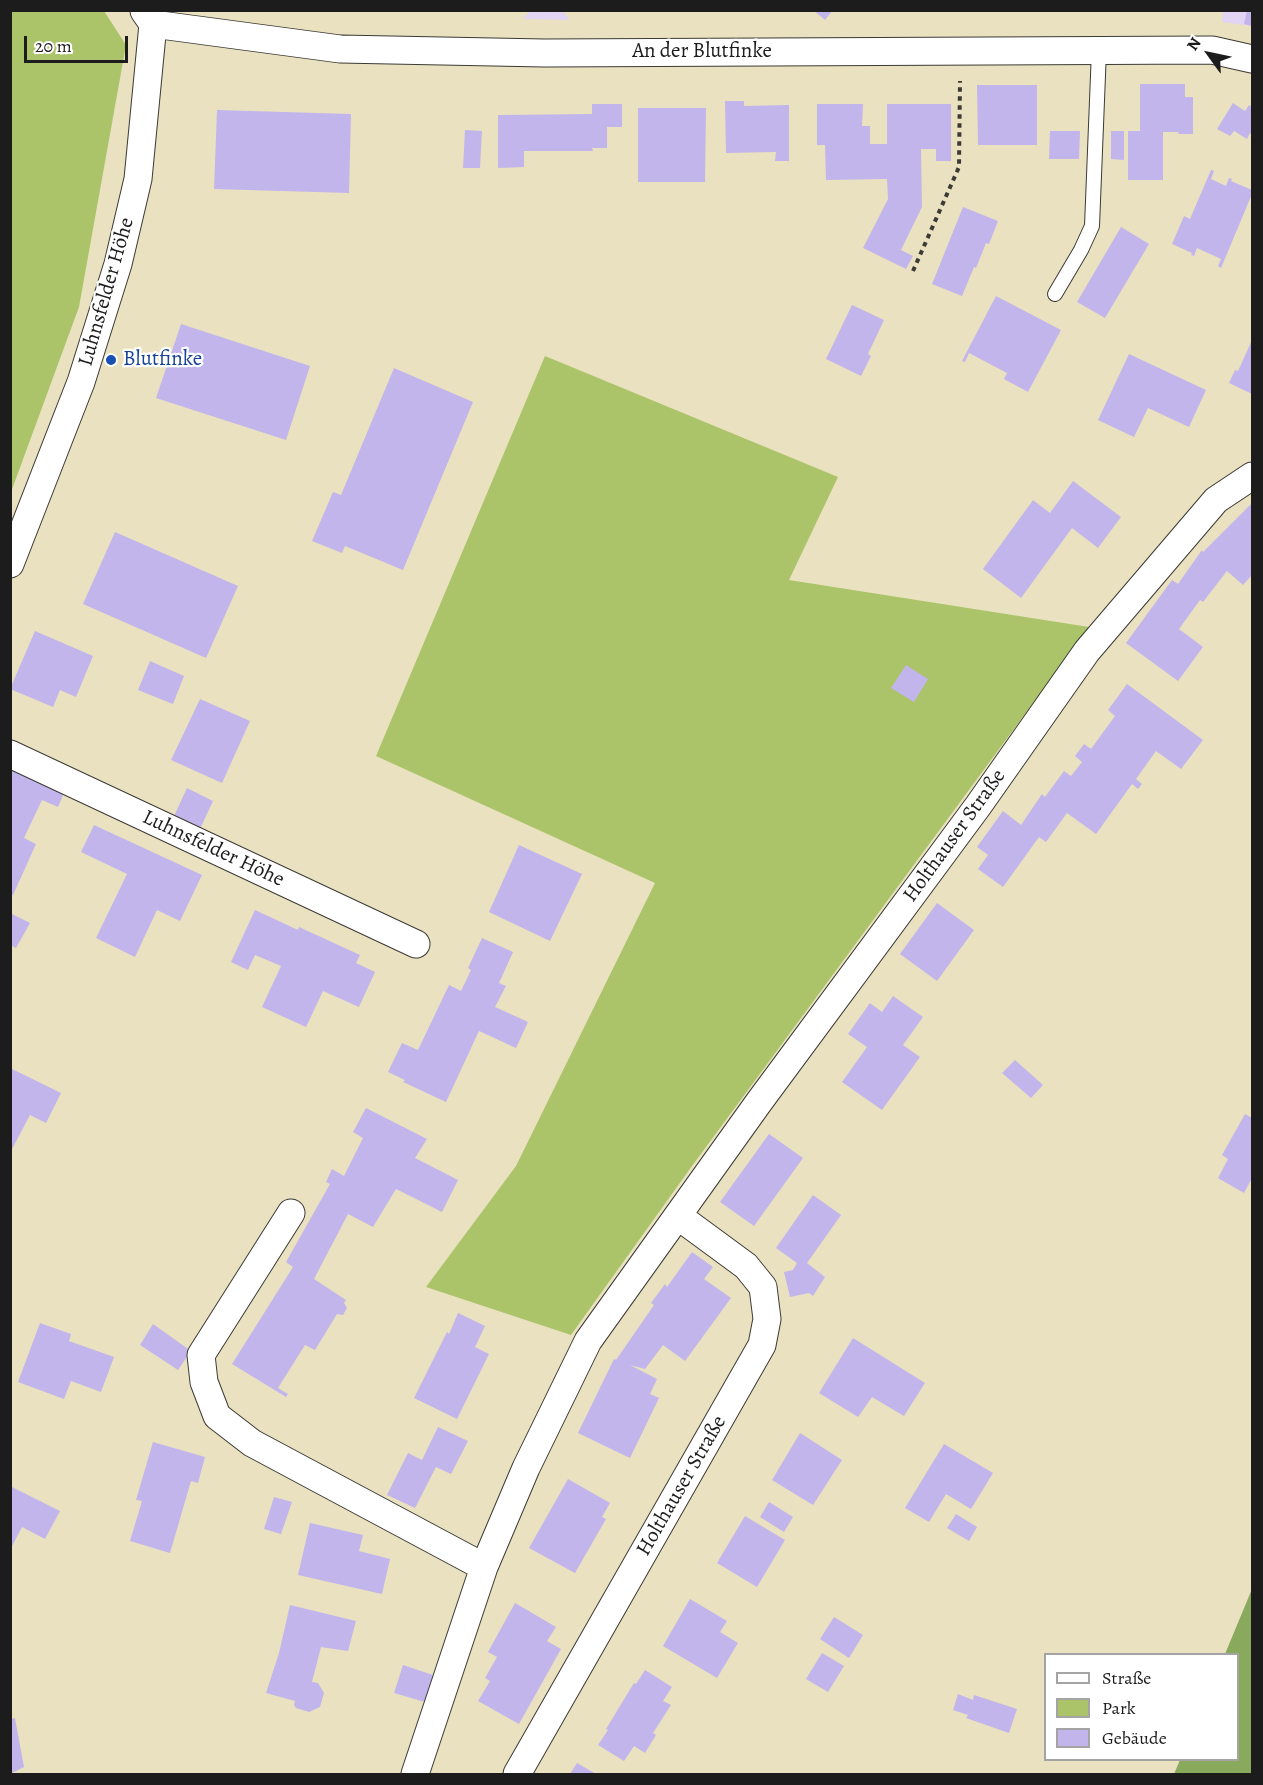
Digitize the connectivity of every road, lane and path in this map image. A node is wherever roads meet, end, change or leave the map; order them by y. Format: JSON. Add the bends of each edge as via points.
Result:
{"nodes":[{"id":1,"x":148,"y":17,"type":"edge"},
{"id":2,"x":1099,"y":50,"type":"junction"},
{"id":3,"x":960,"y":51,"type":"junction"},
{"id":4,"x":1252,"y":58,"type":"edge"},
{"id":5,"x":913,"y":271,"type":"dead end"},
{"id":6,"x":1055,"y":294,"type":"dead end"},
{"id":7,"x":1252,"y":476,"type":"edge"},
{"id":8,"x":10,"y":564,"type":"edge"},
{"id":9,"x":10,"y":754,"type":"edge"},
{"id":10,"x":416,"y":944,"type":"dead end"},
{"id":11,"x":291,"y":1214,"type":"dead end"},
{"id":12,"x":678,"y":1216,"type":"junction"},
{"id":13,"x":484,"y":1567,"type":"junction"},
{"id":14,"x":415,"y":1774,"type":"edge"},
{"id":15,"x":517,"y":1774,"type":"edge"}],
"edges":[{"from":1,"to":3,"type":"street","name":"An der Blutfinke","via":[[340,49]]},
{"from":1,"to":8,"type":"street","name":"Luhnsfelder Höhe","via":[[138,179],[118,264],[73,403]]},
{"from":2,"to":3,"type":"street","name":"An der Blutfinke"},
{"from":2,"to":4,"type":"street","name":"An der Blutfinke","via":[[1212,50]]},
{"from":2,"to":6,"type":"lane","via":[[1092,226]]},
{"from":3,"to":5,"type":"path","via":[[959,167]]},
{"from":7,"to":12,"type":"street","name":"Holthauser Straße","via":[[1216,500],[1087,651]]},
{"from":9,"to":10,"type":"street","name":"Luhnsfelder Höhe"},
{"from":11,"to":13,"type":"street","via":[[201,1355],[204,1382],[217,1416],[252,1443]]},
{"from":12,"to":13,"type":"street","name":"Holthauser Straße","via":[[588,1341],[526,1468]]},
{"from":12,"to":15,"type":"street","name":"Holthauser Straße","via":[[746,1266],[763,1287],[767,1320],[762,1346]]},
{"from":13,"to":14,"type":"street","name":"Holthauser Straße"}]}
